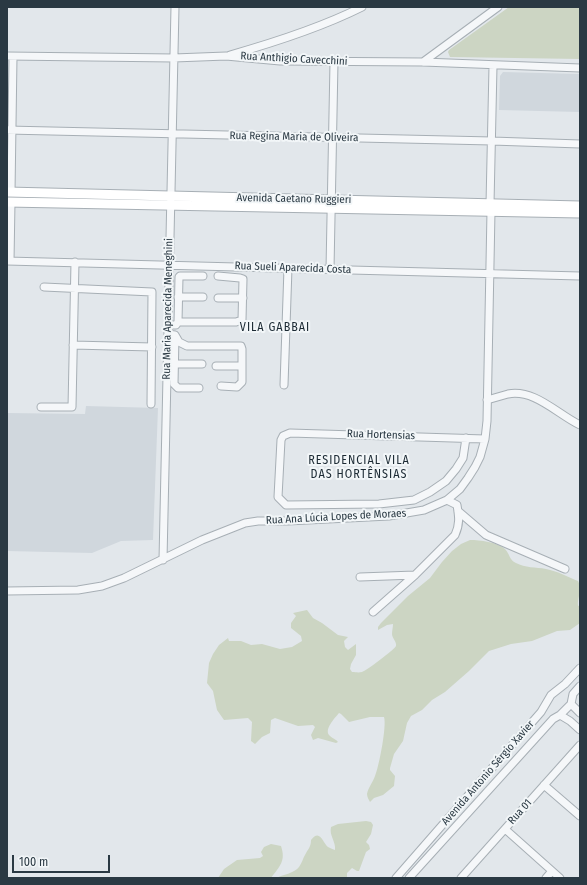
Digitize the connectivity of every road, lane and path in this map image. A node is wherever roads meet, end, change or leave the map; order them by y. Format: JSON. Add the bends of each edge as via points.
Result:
{"nodes":[{"id":1,"x":175,"y":7,"type":"edge"},
{"id":2,"x":362,"y":7,"type":"edge"},
{"id":3,"x":498,"y":7,"type":"edge"},
{"id":4,"x":10,"y":56,"type":"edge"},
{"id":5,"x":226,"y":56,"type":"junction"},
{"id":6,"x":174,"y":58,"type":"junction"},
{"id":7,"x":334,"y":62,"type":"junction"},
{"id":8,"x":423,"y":62,"type":"junction"},
{"id":9,"x":493,"y":66,"type":"junction"},
{"id":10,"x":580,"y":68,"type":"edge"},
{"id":11,"x":10,"y":130,"type":"edge"},
{"id":12,"x":172,"y":134,"type":"junction"},
{"id":13,"x":333,"y":138,"type":"junction"},
{"id":14,"x":492,"y":141,"type":"junction"},
{"id":15,"x":580,"y":144,"type":"edge"},
{"id":16,"x":9,"y":197,"type":"edge"},
{"id":17,"x":170,"y":201,"type":"junction"},
{"id":18,"x":332,"y":204,"type":"junction"},
{"id":19,"x":580,"y":206,"type":"edge"},
{"id":20,"x":490,"y":208,"type":"junction"},
{"id":21,"x":580,"y":213,"type":"edge"},
{"id":22,"x":8,"y":261,"type":"edge"},
{"id":23,"x":75,"y":262,"type":"junction"},
{"id":24,"x":170,"y":264,"type":"junction"},
{"id":25,"x":288,"y":268,"type":"junction"},
{"id":26,"x":330,"y":269,"type":"junction"},
{"id":27,"x":489,"y":273,"type":"junction"},
{"id":28,"x":203,"y":276,"type":"dead end"},
{"id":29,"x":218,"y":276,"type":"dead end"},
{"id":30,"x":580,"y":276,"type":"edge"},
{"id":31,"x":44,"y":287,"type":"dead end"},
{"id":32,"x":75,"y":288,"type":"junction"},
{"id":33,"x":178,"y":297,"type":"junction"},
{"id":34,"x":203,"y":297,"type":"dead end"},
{"id":35,"x":218,"y":298,"type":"dead end"},
{"id":36,"x":243,"y":298,"type":"junction"},
{"id":37,"x":178,"y":322,"type":"junction"},
{"id":38,"x":168,"y":325,"type":"junction"},
{"id":39,"x":172,"y":335,"type":"junction"},
{"id":40,"x":73,"y":345,"type":"junction"},
{"id":41,"x":152,"y":347,"type":"junction"},
{"id":42,"x":175,"y":364,"type":"junction"},
{"id":43,"x":202,"y":364,"type":"dead end"},
{"id":44,"x":216,"y":366,"type":"dead end"},
{"id":45,"x":242,"y":366,"type":"junction"},
{"id":46,"x":284,"y":385,"type":"dead end"},
{"id":47,"x":220,"y":386,"type":"dead end"},
{"id":48,"x":199,"y":388,"type":"dead end"},
{"id":49,"x":487,"y":400,"type":"junction"},
{"id":50,"x":151,"y":404,"type":"dead end"},
{"id":51,"x":41,"y":407,"type":"dead end"},
{"id":52,"x":580,"y":424,"type":"edge"},
{"id":53,"x":466,"y":438,"type":"junction"},
{"id":54,"x":485,"y":439,"type":"junction"},
{"id":55,"x":447,"y":500,"type":"junction"},
{"id":56,"x":458,"y":511,"type":"junction"},
{"id":57,"x":163,"y":560,"type":"junction"},
{"id":58,"x":565,"y":569,"type":"dead end"},
{"id":59,"x":415,"y":575,"type":"junction"},
{"id":60,"x":360,"y":577,"type":"dead end"},
{"id":61,"x":7,"y":591,"type":"edge"},
{"id":62,"x":373,"y":612,"type":"dead end"},
{"id":63,"x":580,"y":668,"type":"edge"},
{"id":64,"x":565,"y":684,"type":"junction"},
{"id":65,"x":580,"y":686,"type":"edge"},
{"id":66,"x":574,"y":694,"type":"junction"},
{"id":67,"x":571,"y":704,"type":"junction"},
{"id":68,"x":541,"y":712,"type":"junction"},
{"id":69,"x":580,"y":713,"type":"edge"},
{"id":70,"x":560,"y":715,"type":"junction"},
{"id":71,"x":553,"y":719,"type":"junction"},
{"id":72,"x":580,"y":730,"type":"edge"},
{"id":73,"x":580,"y":745,"type":"edge"},
{"id":74,"x":544,"y":785,"type":"junction"},
{"id":75,"x":580,"y":816,"type":"edge"},
{"id":76,"x":505,"y":829,"type":"junction"},
{"id":77,"x":552,"y":872,"type":"junction"},
{"id":78,"x":396,"y":878,"type":"edge"},
{"id":79,"x":409,"y":878,"type":"edge"},
{"id":80,"x":461,"y":878,"type":"edge"},
{"id":81,"x":546,"y":878,"type":"edge"},
{"id":82,"x":560,"y":878,"type":"edge"}],
"edges":[{"from":1,"to":6,"type":"street","name":"Rua Maria Aparecida Meneghini"},
{"from":2,"to":5,"type":"street","via":[[306,31]]},
{"from":3,"to":8,"type":"street"},
{"from":4,"to":6,"type":"street","name":"Rua Anthigio Cavecchini"},
{"from":4,"to":11,"type":"street"},
{"from":5,"to":6,"type":"street","name":"Rua Anthigio Cavecchini"},
{"from":5,"to":7,"type":"street","name":"Rua Anthigio Cavecchini"},
{"from":6,"to":12,"type":"street","name":"Rua Maria Aparecida Meneghini"},
{"from":7,"to":8,"type":"street","name":"Rua Anthigio Cavecchini"},
{"from":7,"to":13,"type":"street"},
{"from":8,"to":9,"type":"street","name":"Rua Anthigio Cavecchini"},
{"from":9,"to":10,"type":"street","name":"Rua Anthigio Cavecchini"},
{"from":9,"to":14,"type":"street","name":"Rua Ana Lúcia Lopes de Moraes"},
{"from":11,"to":12,"type":"street","name":"Rua Regina Maria de Oliveira"},
{"from":11,"to":16,"type":"street"},
{"from":12,"to":13,"type":"street","name":"Rua Regina Maria de Oliveira"},
{"from":12,"to":17,"type":"street","name":"Rua Maria Aparecida Meneghini"},
{"from":13,"to":14,"type":"street","name":"Rua Regina Maria de Oliveira"},
{"from":13,"to":18,"type":"street"},
{"from":14,"to":15,"type":"street","name":"Rua Regina Maria de Oliveira"},
{"from":14,"to":20,"type":"street","name":"Rua Ana Lúcia Lopes de Moraes"},
{"from":16,"to":17,"type":"main road","name":"Avenida Caetano Ruggieri"},
{"from":16,"to":22,"type":"street"},
{"from":17,"to":18,"type":"main road","name":"Avenida Caetano Ruggieri"},
{"from":17,"to":24,"type":"street","name":"Rua Maria Aparecida Meneghini"},
{"from":18,"to":20,"type":"main road","name":"Avenida Caetano Ruggieri"},
{"from":18,"to":26,"type":"street"},
{"from":19,"to":20,"type":"main road","name":"Avenida Caetano Ruggieri"},
{"from":20,"to":21,"type":"main road","name":"Avenida Caetano Ruggieri"},
{"from":20,"to":27,"type":"street","name":"Rua Ana Lúcia Lopes de Moraes"},
{"from":22,"to":23,"type":"street","name":"Rua Sueli Aparecida Costa"},
{"from":23,"to":24,"type":"street","name":"Rua Sueli Aparecida Costa"},
{"from":23,"to":32,"type":"street"},
{"from":24,"to":25,"type":"street","name":"Rua Sueli Aparecida Costa"},
{"from":24,"to":38,"type":"street","name":"Rua Maria Aparecida Meneghini"},
{"from":25,"to":26,"type":"street","name":"Rua Sueli Aparecida Costa"},
{"from":25,"to":46,"type":"street"},
{"from":26,"to":27,"type":"street","name":"Rua Sueli Aparecida Costa"},
{"from":27,"to":30,"type":"street","name":"Rua Sueli Aparecida Costa"},
{"from":27,"to":49,"type":"street","name":"Rua Ana Lúcia Lopes de Moraes"},
{"from":28,"to":33,"type":"street","via":[[180,276]]},
{"from":29,"to":36,"type":"street","via":[[243,279]]},
{"from":31,"to":32,"type":"street"},
{"from":32,"to":40,"type":"street"},
{"from":32,"to":41,"type":"street","via":[[151,291]]},
{"from":33,"to":34,"type":"street"},
{"from":33,"to":37,"type":"street"},
{"from":35,"to":36,"type":"street"},
{"from":36,"to":37,"type":"street","via":[[240,322]]},
{"from":37,"to":38,"type":"street","via":[[176,325]]},
{"from":38,"to":39,"type":"street","name":"Rua Maria Aparecida Meneghini"},
{"from":39,"to":42,"type":"street"},
{"from":39,"to":45,"type":"street","via":[[186,346],[241,346]]},
{"from":39,"to":57,"type":"street","name":"Rua Maria Aparecida Meneghini"},
{"from":40,"to":41,"type":"street"},
{"from":40,"to":51,"type":"street","via":[[72,407]]},
{"from":41,"to":50,"type":"street"},
{"from":42,"to":43,"type":"street"},
{"from":42,"to":48,"type":"street","via":[[174,384],[178,388]]},
{"from":44,"to":45,"type":"street"},
{"from":45,"to":47,"type":"street","via":[[240,385]]},
{"from":49,"to":52,"type":"street","via":[[509,394],[526,394],[541,400],[568,419]]},
{"from":49,"to":54,"type":"street","name":"Rua Ana Lúcia Lopes de Moraes"},
{"from":53,"to":53,"type":"street","name":"Rua Hortensias","via":[[463,458],[446,481],[414,500],[379,504],[286,506],[278,497],[281,440],[290,433]]},
{"from":53,"to":54,"type":"street","name":"Rua Hortensias"},
{"from":54,"to":55,"type":"street","name":"Rua Ana Lúcia Lopes de Moraes","via":[[475,467],[460,490]]},
{"from":55,"to":56,"type":"street","via":[[457,505]]},
{"from":55,"to":57,"type":"street","name":"Rua Ana Lúcia Lopes de Moraes","via":[[424,510],[389,516],[245,523],[202,540]]},
{"from":56,"to":58,"type":"street","via":[[486,535]]},
{"from":56,"to":59,"type":"street","via":[[458,526],[454,535]]},
{"from":57,"to":61,"type":"street","name":"Rua Ana Lúcia Lopes de Moraes","via":[[102,586],[78,590]]},
{"from":59,"to":60,"type":"street"},
{"from":59,"to":62,"type":"street"},
{"from":63,"to":64,"type":"street","name":"Avenida Antonio Sérgio Xavier"},
{"from":64,"to":66,"type":"street"},
{"from":64,"to":68,"type":"street","name":"Avenida Antonio Sérgio Xavier","via":[[551,695]]},
{"from":65,"to":66,"type":"street","name":"Avenida Antonio Sérgio Xavier"},
{"from":66,"to":67,"type":"street","name":"Avenida Antonio Sérgio Xavier"},
{"from":67,"to":69,"type":"street"},
{"from":67,"to":70,"type":"street","name":"Avenida Antonio Sérgio Xavier"},
{"from":68,"to":71,"type":"street"},
{"from":68,"to":78,"type":"street","name":"Avenida Antonio Sérgio Xavier"},
{"from":70,"to":71,"type":"street","name":"Avenida Antonio Sérgio Xavier"},
{"from":70,"to":72,"type":"street"},
{"from":71,"to":79,"type":"street","name":"Avenida Antonio Sérgio Xavier"},
{"from":73,"to":74,"type":"street","name":"Rua 01"},
{"from":74,"to":75,"type":"street"},
{"from":74,"to":76,"type":"street","name":"Rua 01"},
{"from":76,"to":77,"type":"street"},
{"from":76,"to":80,"type":"street","name":"Rua 01"},
{"from":77,"to":81,"type":"street"},
{"from":77,"to":82,"type":"street"}]}
